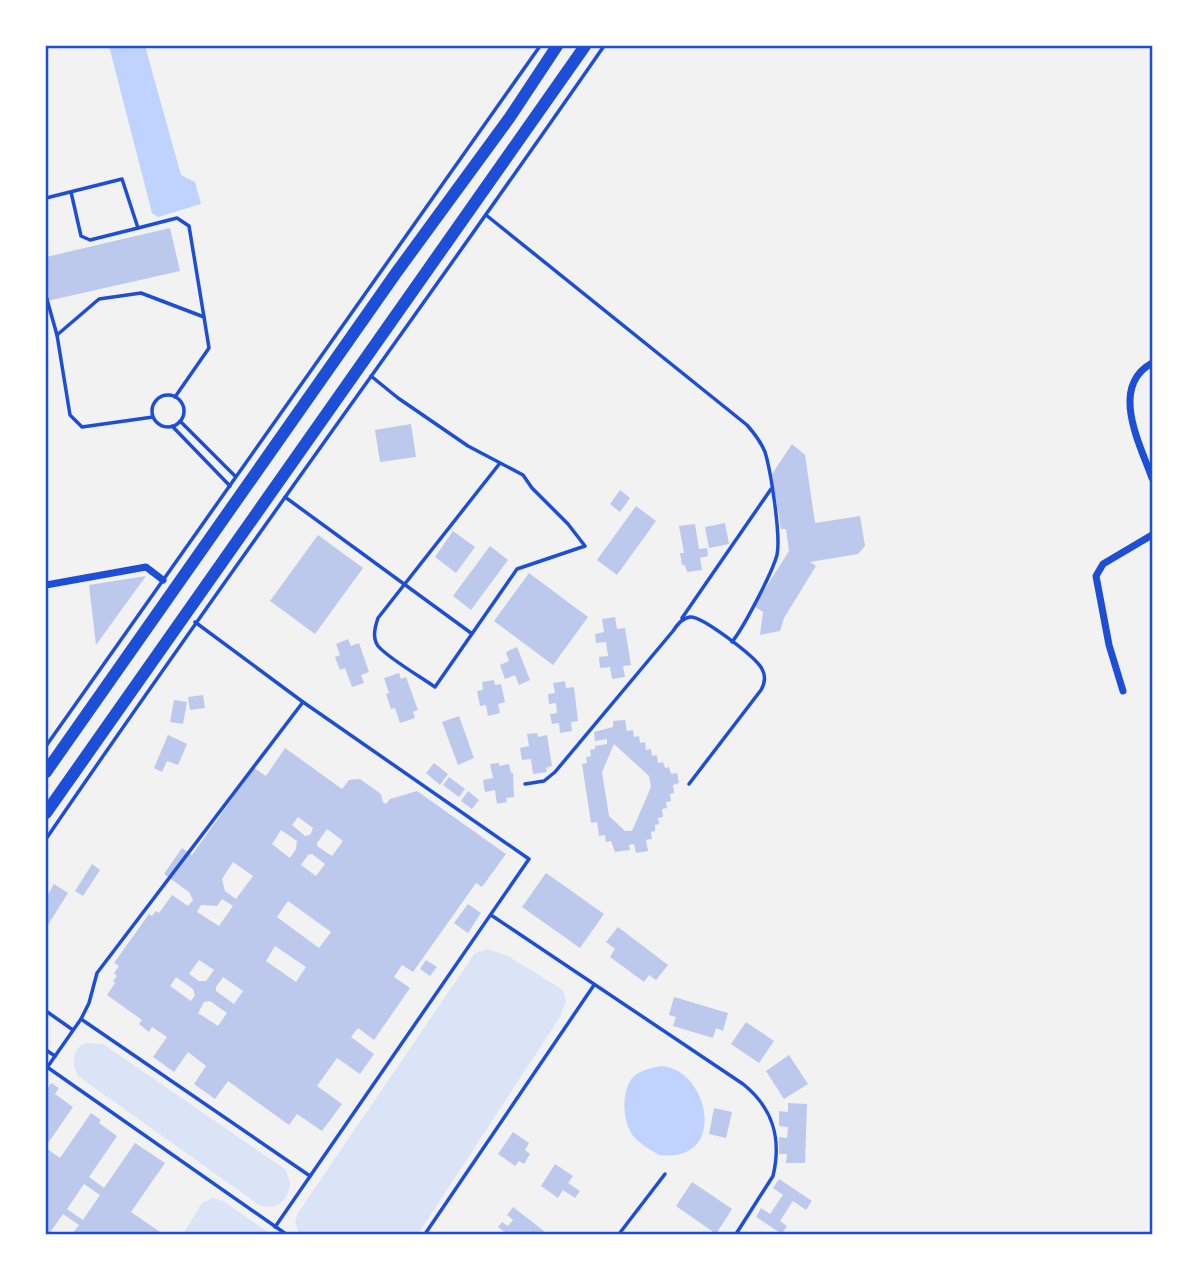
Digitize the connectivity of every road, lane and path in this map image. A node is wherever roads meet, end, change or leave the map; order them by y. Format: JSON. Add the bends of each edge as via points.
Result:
{"nodes":[{"id":1,"x":540,"y":46,"type":"edge"},
{"id":2,"x":557,"y":46,"type":"edge"},
{"id":3,"x":585,"y":46,"type":"edge"},
{"id":4,"x":604,"y":46,"type":"edge"},
{"id":5,"x":71,"y":192,"type":"junction"},
{"id":6,"x":46,"y":198,"type":"edge"},
{"id":7,"x":486,"y":215,"type":"junction"},
{"id":8,"x":138,"y":228,"type":"junction"},
{"id":9,"x":46,"y":296,"type":"edge"},
{"id":10,"x":204,"y":317,"type":"junction"},
{"id":11,"x":57,"y":335,"type":"junction"},
{"id":12,"x":1153,"y":363,"type":"edge"},
{"id":13,"x":371,"y":376,"type":"junction"},
{"id":14,"x":175,"y":397,"type":"junction"},
{"id":15,"x":153,"y":417,"type":"junction"},
{"id":16,"x":180,"y":421,"type":"junction"},
{"id":17,"x":172,"y":426,"type":"junction"},
{"id":18,"x":500,"y":463,"type":"junction"},
{"id":19,"x":236,"y":477,"type":"junction"},
{"id":20,"x":1153,"y":478,"type":"edge"},
{"id":21,"x":230,"y":486,"type":"junction"},
{"id":22,"x":771,"y":489,"type":"junction"},
{"id":23,"x":285,"y":497,"type":"junction"},
{"id":24,"x":1153,"y":535,"type":"edge"},
{"id":25,"x":163,"y":580,"type":"junction"},
{"id":26,"x":46,"y":585,"type":"edge"},
{"id":27,"x":404,"y":585,"type":"junction"},
{"id":28,"x":195,"y":622,"type":"junction"},
{"id":29,"x":679,"y":623,"type":"junction"},
{"id":30,"x":471,"y":634,"type":"junction"},
{"id":31,"x":732,"y":642,"type":"junction"},
{"id":32,"x":1123,"y":691,"type":"dead end"},
{"id":33,"x":303,"y":702,"type":"junction"},
{"id":34,"x":46,"y":746,"type":"edge"},
{"id":35,"x":46,"y":772,"type":"edge"},
{"id":36,"x":525,"y":784,"type":"dead end"},
{"id":37,"x":689,"y":784,"type":"dead end"},
{"id":38,"x":46,"y":813,"type":"edge"},
{"id":39,"x":46,"y":839,"type":"edge"},
{"id":40,"x":491,"y":915,"type":"junction"},
{"id":41,"x":594,"y":985,"type":"junction"},
{"id":42,"x":46,"y":1011,"type":"edge"},
{"id":43,"x":80,"y":1019,"type":"junction"},
{"id":44,"x":73,"y":1030,"type":"junction"},
{"id":45,"x":46,"y":1050,"type":"edge"},
{"id":46,"x":55,"y":1056,"type":"junction"},
{"id":47,"x":46,"y":1068,"type":"edge"},
{"id":48,"x":665,"y":1174,"type":"dead end"},
{"id":49,"x":310,"y":1176,"type":"junction"},
{"id":50,"x":275,"y":1227,"type":"junction"},
{"id":51,"x":286,"y":1234,"type":"edge"},
{"id":52,"x":425,"y":1234,"type":"edge"},
{"id":53,"x":619,"y":1234,"type":"edge"},
{"id":54,"x":736,"y":1234,"type":"edge"}],
"edges":[{"from":1,"to":19,"type":"lane"},
{"from":2,"to":35,"type":"highway"},
{"from":3,"to":38,"type":"highway"},
{"from":4,"to":7,"type":"lane"},
{"from":5,"to":6,"type":"lane"},
{"from":5,"to":8,"type":"lane","via":[[81,236],[90,240]]},
{"from":5,"to":8,"type":"lane","via":[[122,178]]},
{"from":7,"to":13,"type":"lane"},
{"from":7,"to":22,"type":"lane","via":[[747,425],[764,449]]},
{"from":8,"to":10,"type":"lane","via":[[177,218],[188,226]]},
{"from":9,"to":11,"type":"lane"},
{"from":10,"to":11,"type":"lane","via":[[141,293],[99,299]]},
{"from":10,"to":14,"type":"lane","via":[[209,348]]},
{"from":11,"to":15,"type":"lane","via":[[71,415],[82,427]]},
{"from":12,"to":20,"type":"street","via":[[1133,382],[1129,412]]},
{"from":13,"to":18,"type":"lane","via":[[468,446]]},
{"from":13,"to":23,"type":"lane"},
{"from":14,"to":15,"type":"lane","via":[[157,399]]},
{"from":14,"to":16,"type":"lane","via":[[183,411]]},
{"from":15,"to":17,"type":"lane","via":[[159,424]]},
{"from":16,"to":17,"type":"lane"},
{"from":16,"to":19,"type":"lane"},
{"from":17,"to":21,"type":"lane"},
{"from":18,"to":27,"type":"lane"},
{"from":18,"to":30,"type":"lane","via":[[523,475],[585,546],[517,569]]},
{"from":19,"to":21,"type":"lane"},
{"from":21,"to":25,"type":"lane"},
{"from":22,"to":29,"type":"lane"},
{"from":22,"to":31,"type":"lane","via":[[778,535],[776,557]]},
{"from":23,"to":27,"type":"lane"},
{"from":23,"to":28,"type":"lane"},
{"from":24,"to":32,"type":"street","via":[[1103,564],[1096,576]]},
{"from":25,"to":26,"type":"street","via":[[146,567]]},
{"from":25,"to":34,"type":"lane"},
{"from":27,"to":30,"type":"lane"},
{"from":27,"to":30,"type":"lane","via":[[375,626],[376,643],[386,653],[435,687]]},
{"from":28,"to":33,"type":"lane"},
{"from":28,"to":39,"type":"lane"},
{"from":29,"to":31,"type":"lane","via":[[699,618]]},
{"from":29,"to":36,"type":"lane","via":[[555,772],[544,781]]},
{"from":31,"to":37,"type":"lane","via":[[759,664],[764,684]]},
{"from":33,"to":40,"type":"lane","via":[[529,859]]},
{"from":33,"to":43,"type":"lane","via":[[97,973]]},
{"from":40,"to":41,"type":"lane"},
{"from":40,"to":49,"type":"lane"},
{"from":41,"to":52,"type":"lane"},
{"from":41,"to":54,"type":"lane","via":[[743,1084],[764,1104],[773,1125],[773,1176]]},
{"from":42,"to":44,"type":"lane"},
{"from":43,"to":44,"type":"lane"},
{"from":43,"to":49,"type":"lane"},
{"from":44,"to":46,"type":"lane"},
{"from":45,"to":46,"type":"lane"},
{"from":46,"to":47,"type":"lane"},
{"from":47,"to":50,"type":"lane"},
{"from":48,"to":53,"type":"lane"},
{"from":49,"to":50,"type":"lane"},
{"from":50,"to":51,"type":"lane"}]}
